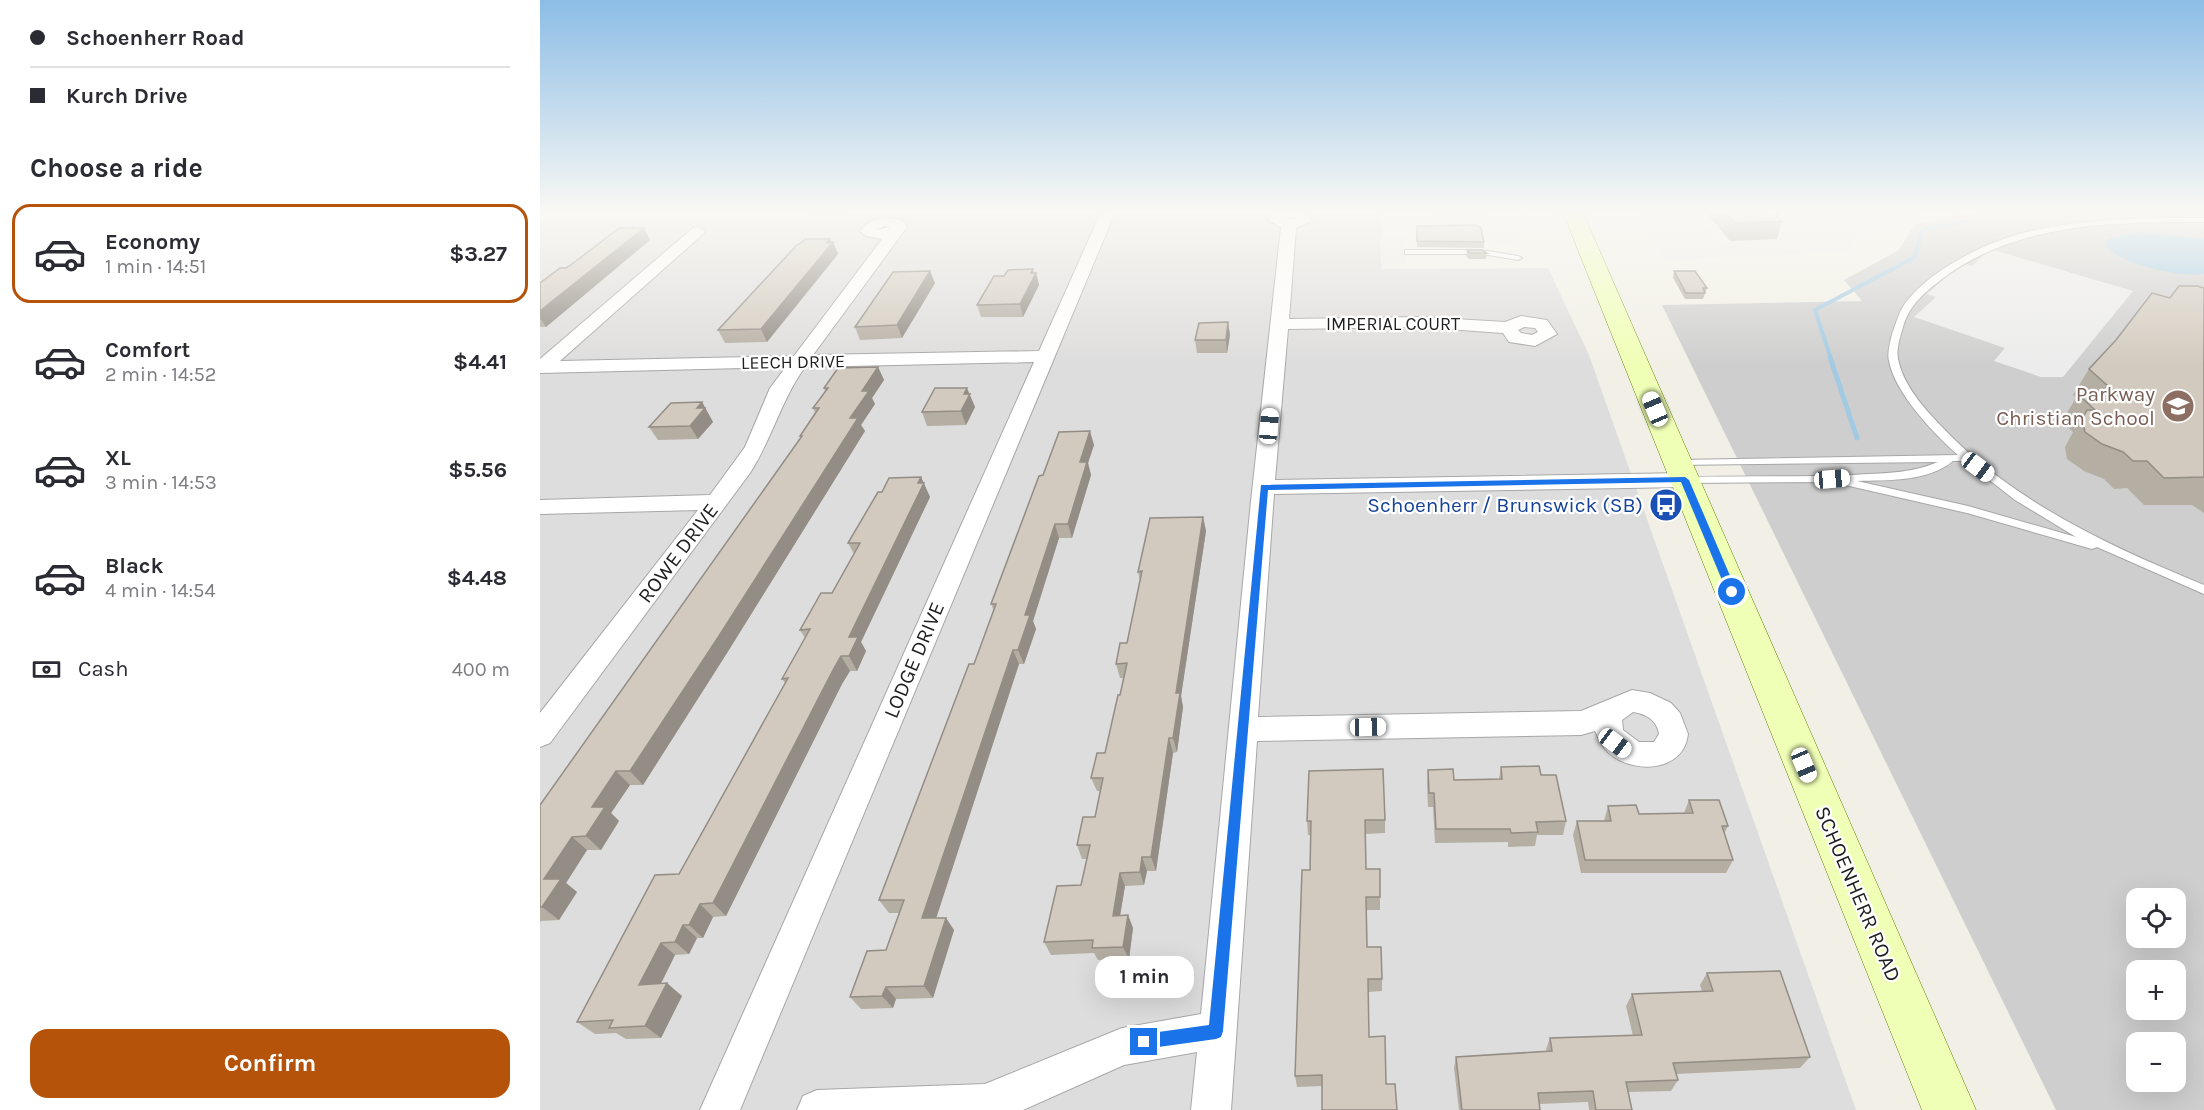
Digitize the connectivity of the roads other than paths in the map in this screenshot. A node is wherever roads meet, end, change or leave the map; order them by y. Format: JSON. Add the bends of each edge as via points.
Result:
{"nodes":[{"id":1,"x":662,"y":262,"type":"edge"},
{"id":2,"x":868,"y":262,"type":"edge"},
{"id":3,"x":1086,"y":262,"type":"edge"},
{"id":4,"x":1285,"y":262,"type":"edge"},
{"id":5,"x":1592,"y":262,"type":"edge"},
{"id":6,"x":1958,"y":262,"type":"edge"},
{"id":7,"x":1278,"y":324,"type":"junction"},
{"id":8,"x":1508,"y":328,"type":"dead end"},
{"id":9,"x":1045,"y":356,"type":"junction"},
{"id":10,"x":799,"y":362,"type":"junction"},
{"id":11,"x":541,"y":367,"type":"edge"},
{"id":12,"x":1965,"y":458,"type":"junction"},
{"id":13,"x":1952,"y":460,"type":"junction"},
{"id":14,"x":1681,"y":471,"type":"junction"},
{"id":15,"x":1832,"y":479,"type":"junction"},
{"id":16,"x":1264,"y":487,"type":"junction"},
{"id":17,"x":717,"y":502,"type":"junction"},
{"id":18,"x":540,"y":507,"type":"edge"},
{"id":19,"x":2116,"y":552,"type":"junction"},
{"id":20,"x":2204,"y":590,"type":"edge"},
{"id":21,"x":1613,"y":708,"type":"junction"},
{"id":22,"x":545,"y":722,"type":"edge"},
{"id":23,"x":1581,"y":723,"type":"junction"},
{"id":24,"x":1243,"y":729,"type":"junction"},
{"id":25,"x":1615,"y":743,"type":"junction"},
{"id":26,"x":1216,"y":1031,"type":"junction"},
{"id":27,"x":720,"y":1110,"type":"edge"},
{"id":28,"x":817,"y":1110,"type":"edge"},
{"id":29,"x":1211,"y":1110,"type":"edge"},
{"id":30,"x":1949,"y":1110,"type":"edge"}],
"edges":[{"from":1,"to":11,"type":"street"},
{"from":2,"to":10,"type":"street","name":"ROWE DRIVE"},
{"from":3,"to":9,"type":"street","name":"LODGE DRIVE"},
{"from":4,"to":7,"type":"street"},
{"from":5,"to":14,"type":"main road","name":"SCHOENHERR ROAD"},
{"from":6,"to":12,"type":"lane","via":[[1904,308],[1893,350],[1898,374],[1913,400]]},
{"from":7,"to":8,"type":"street","name":"IMPERIAL COURT","via":[[1446,323]]},
{"from":7,"to":16,"type":"street"},
{"from":9,"to":10,"type":"street","name":"LEECH DRIVE"},
{"from":9,"to":27,"type":"street","name":"LODGE DRIVE"},
{"from":10,"to":11,"type":"street","name":"LEECH DRIVE"},
{"from":10,"to":17,"type":"street","name":"ROWE DRIVE","via":[[780,388],[755,447]]},
{"from":12,"to":13,"type":"lane"},
{"from":12,"to":19,"type":"lane","via":[[2057,520]]},
{"from":13,"to":14,"type":"lane"},
{"from":13,"to":15,"type":"lane","via":[[1924,472]]},
{"from":14,"to":15,"type":"lane"},
{"from":14,"to":16,"type":"street"},
{"from":14,"to":30,"type":"main road","name":"SCHOENHERR ROAD"},
{"from":15,"to":19,"type":"lane","via":[[1968,510]]},
{"from":16,"to":24,"type":"street"},
{"from":17,"to":18,"type":"street"},
{"from":17,"to":22,"type":"street","name":"ROWE DRIVE"},
{"from":19,"to":20,"type":"lane"},
{"from":21,"to":23,"type":"street","via":[[1597,719]]},
{"from":21,"to":25,"type":"street","via":[[1606,724]]},
{"from":21,"to":25,"type":"street","via":[[1632,701],[1655,707],[1674,732],[1668,748],[1649,756],[1636,755]]},
{"from":23,"to":24,"type":"street"},
{"from":23,"to":25,"type":"street"},
{"from":24,"to":26,"type":"street"},
{"from":26,"to":28,"type":"street","via":[[1122,1047],[985,1104]]},
{"from":26,"to":29,"type":"street"}]}
